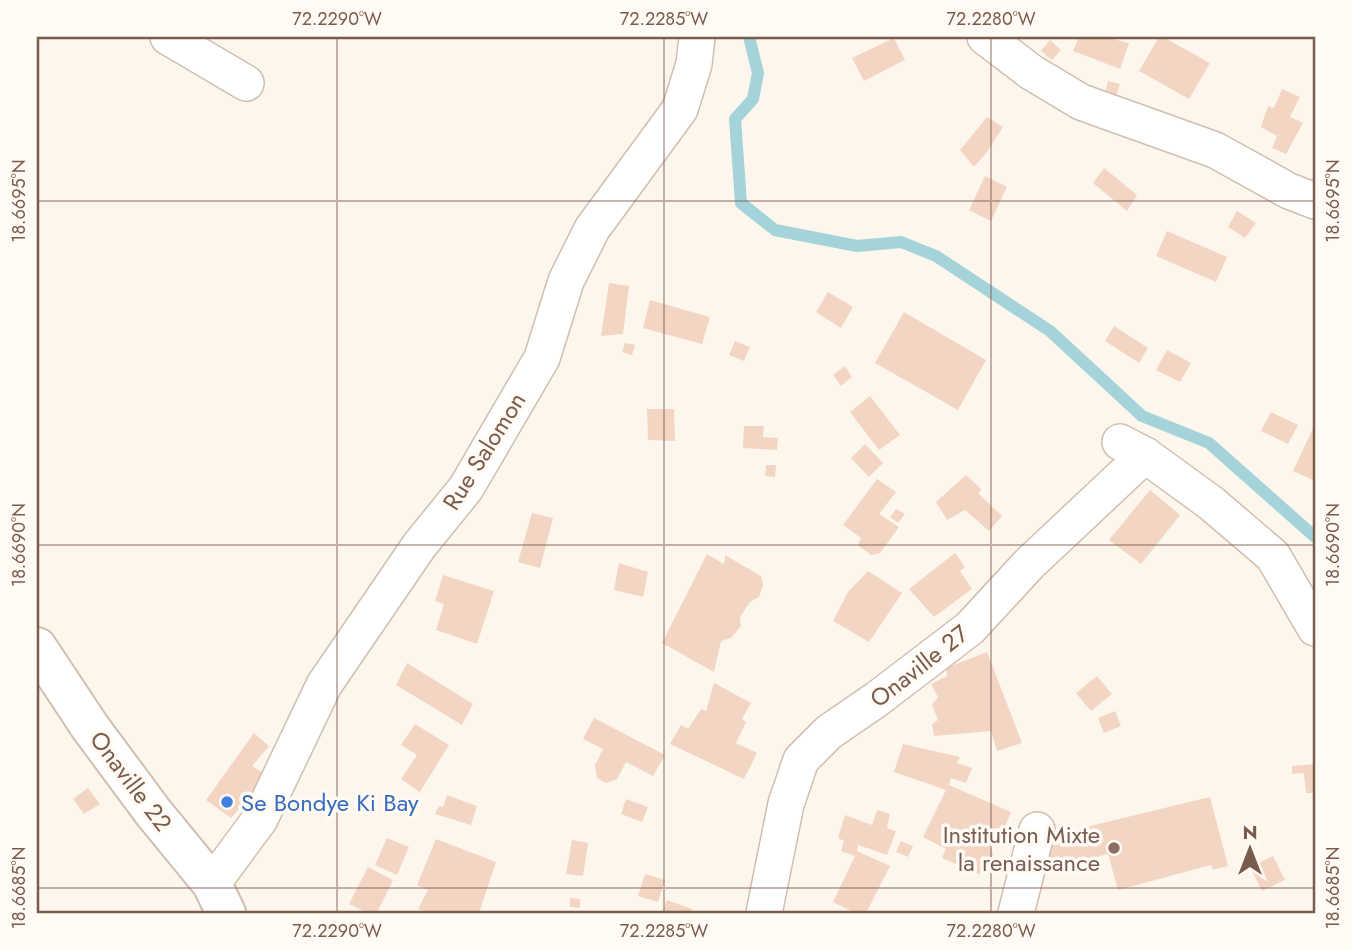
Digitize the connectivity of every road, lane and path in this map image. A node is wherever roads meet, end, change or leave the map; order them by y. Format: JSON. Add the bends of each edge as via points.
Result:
{"nodes":[{"id":1,"x":168,"y":37,"type":"edge"},
{"id":2,"x":696,"y":37,"type":"edge"},
{"id":3,"x":985,"y":37,"type":"edge"},
{"id":4,"x":246,"y":83,"type":"dead end"},
{"id":5,"x":1315,"y":201,"type":"edge"},
{"id":6,"x":1315,"y":628,"type":"edge"},
{"id":7,"x":37,"y":647,"type":"edge"},
{"id":8,"x":1037,"y":830,"type":"dead end"},
{"id":9,"x":219,"y":899,"type":"edge"},
{"id":10,"x":764,"y":913,"type":"edge"},
{"id":11,"x":1016,"y":913,"type":"edge"}],
"edges":[{"from":1,"to":4,"type":"street"},
{"from":2,"to":9,"type":"street","name":"Rue Salomon","via":[[694,64],[680,109],[592,229],[566,282],[542,358],[466,488],[419,546],[324,685]]},
{"from":3,"to":5,"type":"street","via":[[1081,102],[1214,150]]},
{"from":6,"to":10,"type":"street","name":"Onaville 27","via":[[1273,556],[1211,503],[1133,449],[970,628],[829,732],[801,760],[786,804]]},
{"from":7,"to":9,"type":"street","name":"Onaville 22","via":[[90,727]]},
{"from":8,"to":11,"type":"street"}]}
